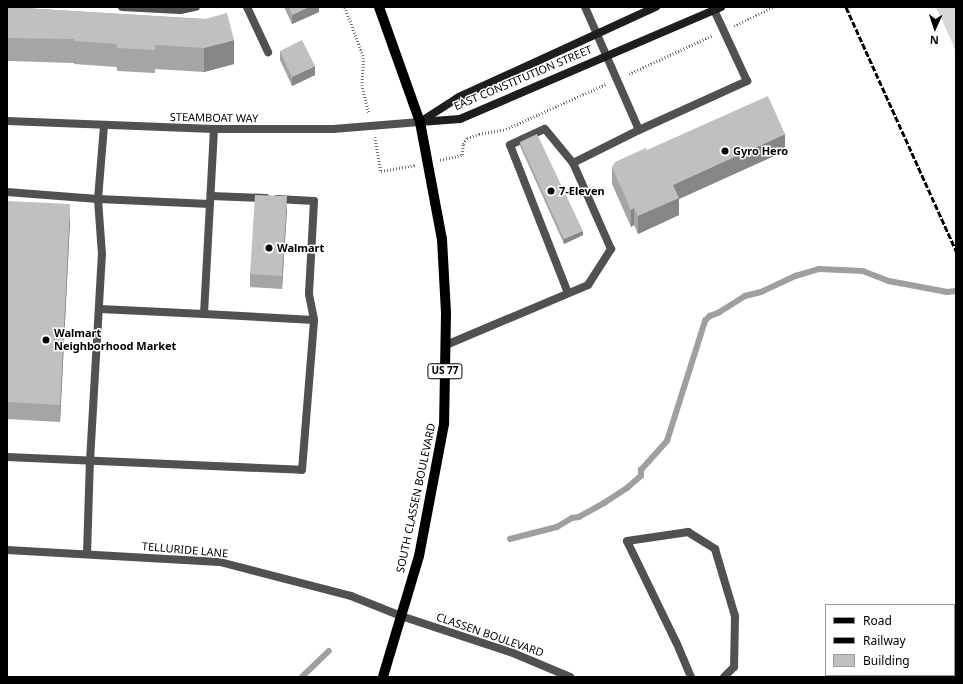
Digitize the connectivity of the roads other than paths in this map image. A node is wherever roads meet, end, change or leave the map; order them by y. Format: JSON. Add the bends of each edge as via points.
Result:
{"nodes":[{"id":1,"x":122,"y":7,"type":"edge"},
{"id":2,"x":196,"y":7,"type":"edge"},
{"id":3,"x":247,"y":7,"type":"edge"},
{"id":4,"x":379,"y":7,"type":"edge"},
{"id":5,"x":585,"y":7,"type":"edge"},
{"id":6,"x":656,"y":7,"type":"edge"},
{"id":7,"x":717,"y":9,"type":"edge"},
{"id":8,"x":597,"y":34,"type":"junction"},
{"id":9,"x":268,"y":52,"type":"dead end"},
{"id":10,"x":606,"y":55,"type":"junction"},
{"id":11,"x":7,"y":121,"type":"edge"},
{"id":12,"x":420,"y":122,"type":"junction"},
{"id":13,"x":104,"y":126,"type":"junction"},
{"id":14,"x":214,"y":130,"type":"junction"},
{"id":15,"x":639,"y":130,"type":"junction"},
{"id":16,"x":574,"y":163,"type":"junction"},
{"id":17,"x":7,"y":192,"type":"edge"},
{"id":18,"x":98,"y":199,"type":"junction"},
{"id":19,"x":210,"y":200,"type":"junction"},
{"id":20,"x":568,"y":293,"type":"junction"},
{"id":21,"x":100,"y":309,"type":"junction"},
{"id":22,"x":204,"y":314,"type":"junction"},
{"id":23,"x":314,"y":320,"type":"junction"},
{"id":24,"x":446,"y":345,"type":"junction"},
{"id":25,"x":7,"y":457,"type":"edge"},
{"id":26,"x":90,"y":461,"type":"junction"},
{"id":27,"x":7,"y":550,"type":"edge"},
{"id":28,"x":87,"y":554,"type":"junction"},
{"id":29,"x":401,"y":616,"type":"junction"},
{"id":30,"x":383,"y":677,"type":"edge"},
{"id":31,"x":570,"y":677,"type":"edge"},
{"id":32,"x":691,"y":677,"type":"edge"},
{"id":33,"x":724,"y":677,"type":"edge"}],
"edges":[{"from":1,"to":2,"type":"street","via":[[180,10]]},
{"from":3,"to":9,"type":"street"},
{"from":4,"to":12,"type":"main road","name":"SOUTH CLASSEN BOULEVARD","number":"US 77"},
{"from":5,"to":8,"type":"street"},
{"from":6,"to":8,"type":"main road","name":"EAST CONSTITUTION STREET"},
{"from":7,"to":10,"type":"main road","name":"EAST CONSTITUTION STREET"},
{"from":7,"to":15,"type":"street","via":[[747,81]]},
{"from":8,"to":10,"type":"street"},
{"from":8,"to":12,"type":"main road","name":"EAST CONSTITUTION STREET","via":[[453,100]]},
{"from":10,"to":12,"type":"main road","name":"EAST CONSTITUTION STREET","via":[[460,119]]},
{"from":10,"to":15,"type":"street"},
{"from":11,"to":13,"type":"street","name":"STEAMBOAT WAY"},
{"from":12,"to":14,"type":"street","name":"STEAMBOAT WAY","via":[[334,129]]},
{"from":12,"to":24,"type":"main road","name":"SOUTH CLASSEN BOULEVARD","number":"US 77","via":[[442,239]]},
{"from":13,"to":14,"type":"street","name":"STEAMBOAT WAY"},
{"from":13,"to":18,"type":"street"},
{"from":14,"to":19,"type":"street"},
{"from":15,"to":16,"type":"street"},
{"from":16,"to":20,"type":"street","via":[[611,249],[588,285]]},
{"from":16,"to":20,"type":"street","via":[[545,130],[510,145]]},
{"from":17,"to":18,"type":"street"},
{"from":18,"to":19,"type":"street"},
{"from":18,"to":21,"type":"street","via":[[102,254]]},
{"from":19,"to":22,"type":"street"},
{"from":19,"to":23,"type":"street","via":[[314,201],[309,294]]},
{"from":20,"to":24,"type":"street"},
{"from":21,"to":22,"type":"street"},
{"from":21,"to":26,"type":"street"},
{"from":22,"to":23,"type":"street"},
{"from":23,"to":26,"type":"street","via":[[302,470]]},
{"from":24,"to":29,"type":"main road","name":"SOUTH CLASSEN BOULEVARD","number":"US 77","via":[[444,424],[419,556]]},
{"from":25,"to":26,"type":"street"},
{"from":26,"to":28,"type":"street"},
{"from":27,"to":28,"type":"street","name":"TELLURIDE LANE"},
{"from":28,"to":29,"type":"street","name":"TELLURIDE LANE","via":[[220,562],[351,596]]},
{"from":29,"to":30,"type":"main road","number":"US 77"},
{"from":29,"to":31,"type":"street","name":"CLASSEN BOULEVARD","via":[[513,653]]},
{"from":32,"to":33,"type":"street","via":[[627,541],[688,532],[715,549],[735,616],[734,667]]}]}
